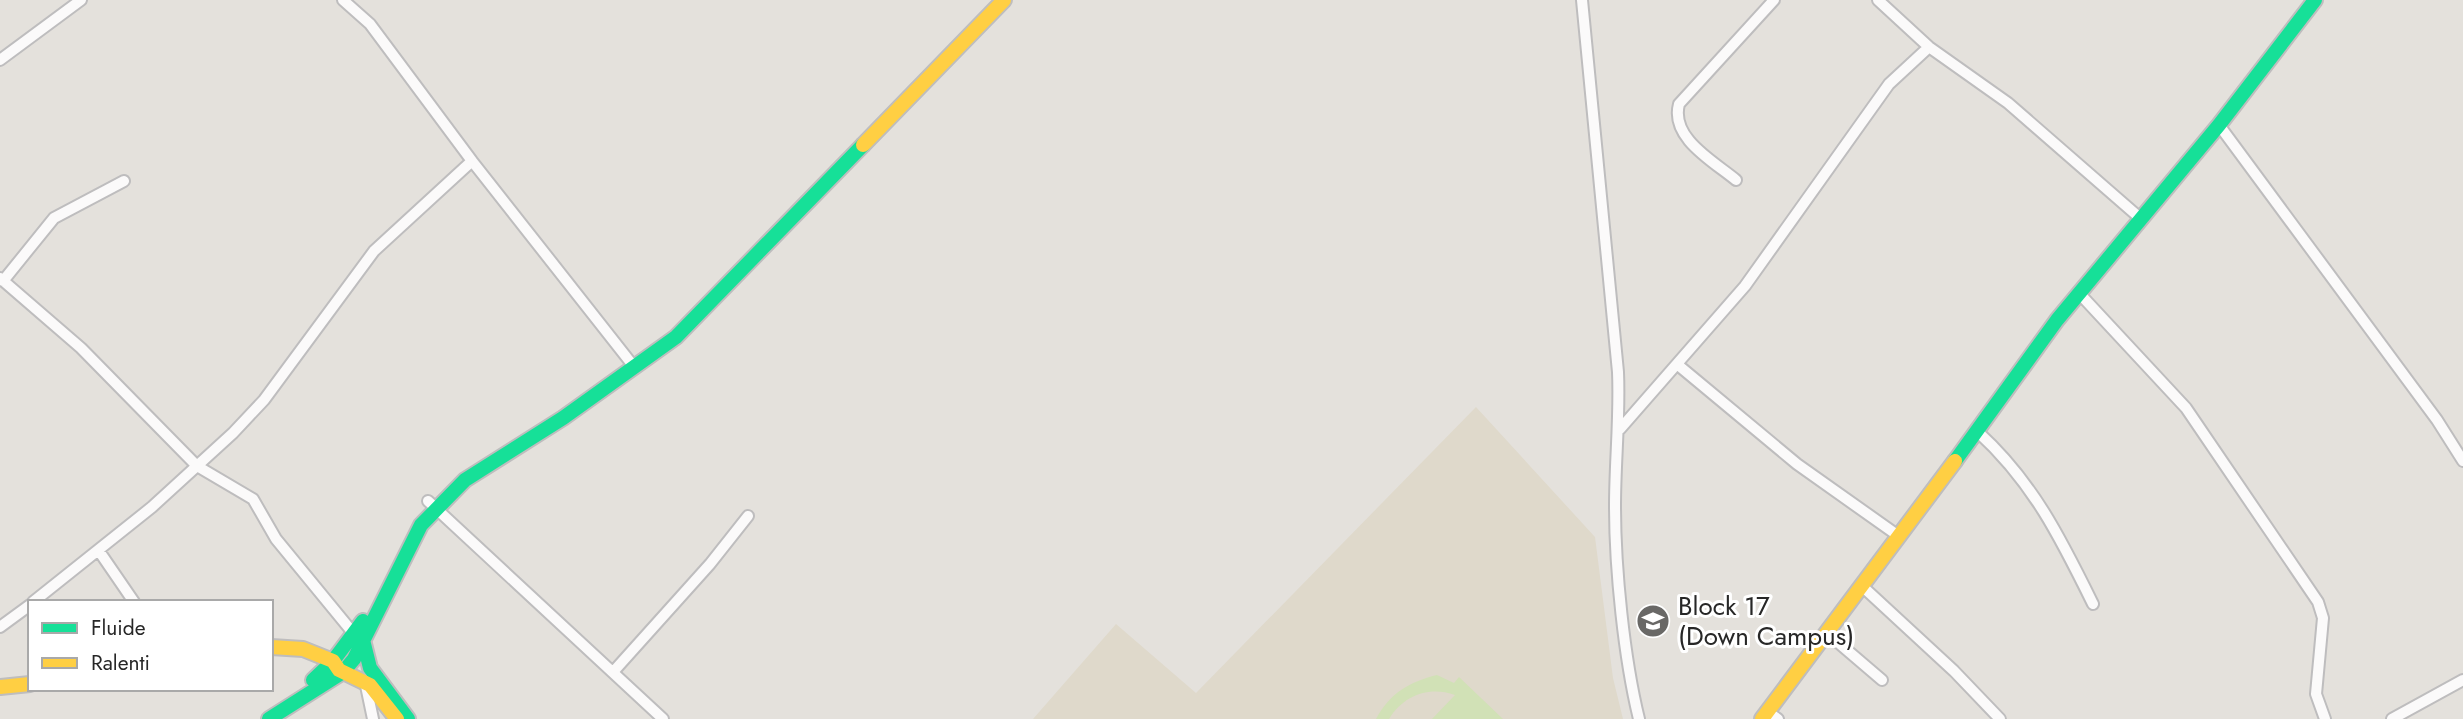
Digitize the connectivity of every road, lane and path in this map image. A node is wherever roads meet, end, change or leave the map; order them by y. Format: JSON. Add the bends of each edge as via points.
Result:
{"nodes":[{"id":1,"x":81,"y":0,"type":"edge"},
{"id":2,"x":342,"y":0,"type":"edge"},
{"id":3,"x":1004,"y":0,"type":"edge"},
{"id":4,"x":1582,"y":0,"type":"edge"},
{"id":5,"x":1774,"y":0,"type":"edge"},
{"id":6,"x":1878,"y":0,"type":"edge"},
{"id":7,"x":2315,"y":0,"type":"edge"},
{"id":8,"x":1929,"y":47,"type":"junction"},
{"id":9,"x":0,"y":60,"type":"edge"},
{"id":10,"x":2219,"y":125,"type":"junction"},
{"id":11,"x":472,"y":162,"type":"junction"},
{"id":12,"x":1736,"y":180,"type":"dead end"},
{"id":13,"x":124,"y":181,"type":"dead end"},
{"id":14,"x":2140,"y":218,"type":"junction"},
{"id":15,"x":2,"y":280,"type":"edge"},
{"id":16,"x":2079,"y":293,"type":"junction"},
{"id":17,"x":1678,"y":365,"type":"junction"},
{"id":18,"x":635,"y":368,"type":"junction"},
{"id":19,"x":1620,"y":429,"type":"junction"},
{"id":20,"x":1978,"y":432,"type":"junction"},
{"id":21,"x":2463,"y":461,"type":"edge"},
{"id":22,"x":197,"y":466,"type":"junction"},
{"id":23,"x":432,"y":504,"type":"junction"},
{"id":24,"x":748,"y":516,"type":"dead end"},
{"id":25,"x":1900,"y":537,"type":"junction"},
{"id":26,"x":99,"y":551,"type":"junction"},
{"id":27,"x":1862,"y":586,"type":"junction"},
{"id":28,"x":36,"y":600,"type":"edge"},
{"id":29,"x":133,"y":600,"type":"edge"},
{"id":30,"x":2093,"y":604,"type":"dead end"},
{"id":31,"x":28,"y":606,"type":"edge"},
{"id":32,"x":0,"y":627,"type":"edge"},
{"id":33,"x":1827,"y":633,"type":"junction"},
{"id":34,"x":357,"y":637,"type":"junction"},
{"id":35,"x":273,"y":647,"type":"edge"},
{"id":36,"x":338,"y":666,"type":"junction"},
{"id":37,"x":613,"y":673,"type":"junction"},
{"id":38,"x":1882,"y":680,"type":"dead end"},
{"id":39,"x":2463,"y":680,"type":"edge"},
{"id":40,"x":365,"y":681,"type":"junction"},
{"id":41,"x":28,"y":684,"type":"edge"},
{"id":42,"x":0,"y":687,"type":"edge"},
{"id":43,"x":2410,"y":715,"type":"edge"},
{"id":44,"x":273,"y":717,"type":"edge"},
{"id":45,"x":1769,"y":717,"type":"edge"},
{"id":46,"x":373,"y":719,"type":"edge"},
{"id":47,"x":398,"y":719,"type":"edge"},
{"id":48,"x":663,"y":719,"type":"edge"},
{"id":49,"x":1639,"y":719,"type":"edge"},
{"id":50,"x":2000,"y":719,"type":"edge"},
{"id":51,"x":2325,"y":719,"type":"edge"},
{"id":52,"x":2392,"y":719,"type":"edge"}],
"edges":[{"from":1,"to":9,"type":"street"},
{"from":2,"to":11,"type":"street","via":[[370,23]]},
{"from":3,"to":18,"type":"main road","via":[[676,337]]},
{"from":4,"to":19,"type":"street"},
{"from":5,"to":12,"type":"street","via":[[1679,104],[1675,118],[1681,134]]},
{"from":6,"to":8,"type":"street"},
{"from":7,"to":10,"type":"main road"},
{"from":8,"to":14,"type":"street","via":[[2008,103]]},
{"from":8,"to":17,"type":"street","via":[[1889,84],[1774,247]]},
{"from":10,"to":14,"type":"main road"},
{"from":10,"to":21,"type":"street"},
{"from":11,"to":18,"type":"street"},
{"from":11,"to":22,"type":"street","via":[[374,251],[264,400]]},
{"from":13,"to":15,"type":"street","via":[[54,218]]},
{"from":14,"to":16,"type":"main road"},
{"from":15,"to":22,"type":"street","via":[[81,348]]},
{"from":16,"to":20,"type":"main road"},
{"from":16,"to":51,"type":"street","via":[[2186,408],[2318,602],[2323,618],[2316,694]]},
{"from":17,"to":19,"type":"street"},
{"from":17,"to":25,"type":"street","via":[[1797,464]]},
{"from":18,"to":23,"type":"main road"},
{"from":19,"to":49,"type":"street","via":[[1615,506],[1630,677]]},
{"from":20,"to":25,"type":"main road"},
{"from":20,"to":30,"type":"street","via":[[2052,520]]},
{"from":22,"to":26,"type":"street"},
{"from":22,"to":34,"type":"street","via":[[253,499],[276,539]]},
{"from":23,"to":34,"type":"main road"},
{"from":23,"to":37,"type":"street"},
{"from":24,"to":37,"type":"street"},
{"from":25,"to":27,"type":"main road"},
{"from":26,"to":28,"type":"street"},
{"from":26,"to":29,"type":"street"},
{"from":27,"to":33,"type":"main road"},
{"from":27,"to":50,"type":"street"},
{"from":31,"to":32,"type":"street"},
{"from":33,"to":38,"type":"street"},
{"from":33,"to":45,"type":"main road"},
{"from":34,"to":36,"type":"main road"},
{"from":34,"to":47,"type":"main road"},
{"from":35,"to":36,"type":"main road","via":[[303,649]]},
{"from":36,"to":40,"type":"main road"},
{"from":36,"to":44,"type":"main road"},
{"from":37,"to":48,"type":"street"},
{"from":39,"to":43,"type":"street"},
{"from":40,"to":46,"type":"street"},
{"from":40,"to":47,"type":"main road"},
{"from":41,"to":42,"type":"main road"},
{"from":43,"to":52,"type":"street"}]}
